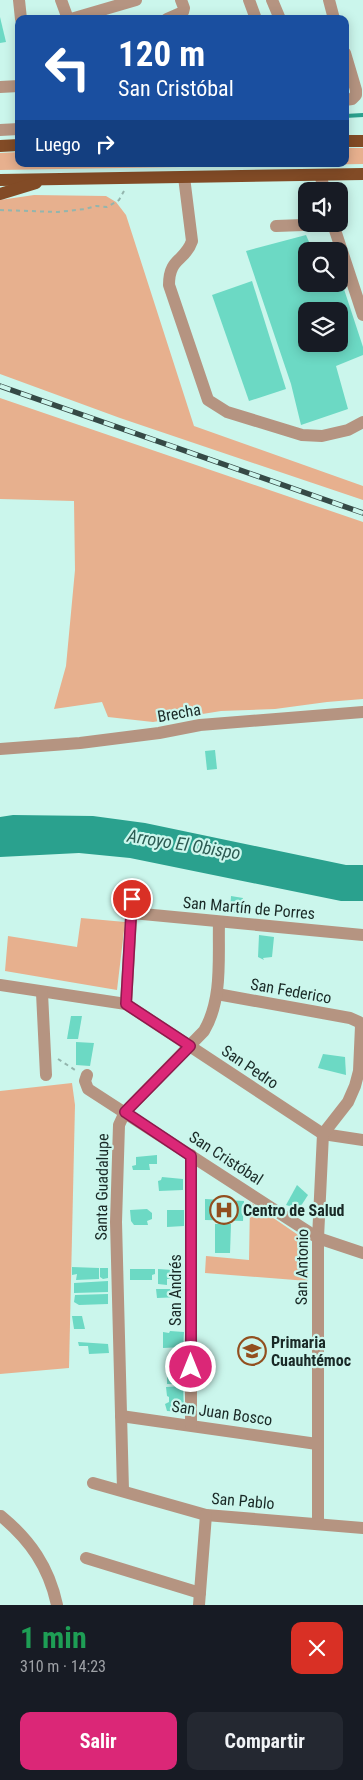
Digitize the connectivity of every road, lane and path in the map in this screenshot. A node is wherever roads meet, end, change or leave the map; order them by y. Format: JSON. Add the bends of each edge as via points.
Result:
{"nodes":[{"id":1,"x":19,"y":0,"type":"edge"},
{"id":2,"x":60,"y":0,"type":"edge"},
{"id":3,"x":136,"y":0,"type":"edge"},
{"id":4,"x":181,"y":0,"type":"edge"},
{"id":5,"x":249,"y":0,"type":"edge"},
{"id":6,"x":272,"y":0,"type":"edge"},
{"id":7,"x":329,"y":0,"type":"edge"},
{"id":8,"x":21,"y":15,"type":"edge"},
{"id":9,"x":68,"y":15,"type":"edge"},
{"id":10,"x":84,"y":15,"type":"edge"},
{"id":11,"x":176,"y":15,"type":"edge"},
{"id":12,"x":255,"y":15,"type":"edge"},
{"id":13,"x":278,"y":15,"type":"edge"},
{"id":14,"x":333,"y":15,"type":"edge"},
{"id":15,"x":349,"y":66,"type":"edge"},
{"id":16,"x":15,"y":86,"type":"edge"},
{"id":17,"x":0,"y":87,"type":"edge"},
{"id":18,"x":349,"y":99,"type":"edge"},
{"id":19,"x":15,"y":129,"type":"edge"},
{"id":20,"x":0,"y":130,"type":"edge"},
{"id":21,"x":349,"y":141,"type":"edge"},
{"id":22,"x":363,"y":141,"type":"edge"},
{"id":23,"x":15,"y":145,"type":"edge"},
{"id":24,"x":0,"y":146,"type":"edge"},
{"id":25,"x":363,"y":174,"type":"edge"},
{"id":26,"x":320,"y":175,"type":"junction"},
{"id":27,"x":184,"y":177,"type":"junction"},
{"id":28,"x":131,"y":178,"type":"junction"},
{"id":29,"x":47,"y":179,"type":"junction"},
{"id":30,"x":0,"y":180,"type":"edge"},
{"id":31,"x":322,"y":182,"type":"edge"},
{"id":32,"x":0,"y":194,"type":"edge"},
{"id":33,"x":0,"y":210,"type":"edge"},
{"id":34,"x":298,"y":225,"type":"edge"},
{"id":35,"x":276,"y":226,"type":"dead end"},
{"id":36,"x":335,"y":232,"type":"edge"},
{"id":37,"x":363,"y":316,"type":"edge"},
{"id":38,"x":363,"y":422,"type":"edge"},
{"id":39,"x":363,"y":712,"type":"edge"},
{"id":40,"x":0,"y":749,"type":"edge"},
{"id":41,"x":133,"y":886,"type":"dead end"},
{"id":42,"x":132,"y":913,"type":"junction"},
{"id":43,"x":220,"y":922,"type":"junction"},
{"id":44,"x":363,"y":935,"type":"edge"},
{"id":45,"x":0,"y":985,"type":"edge"},
{"id":46,"x":42,"y":993,"type":"junction"},
{"id":47,"x":217,"y":994,"type":"junction"},
{"id":48,"x":126,"y":1004,"type":"junction"},
{"id":49,"x":190,"y":1046,"type":"junction"},
{"id":50,"x":45,"y":1047,"type":"junction"},
{"id":51,"x":46,"y":1075,"type":"dead end"},
{"id":52,"x":86,"y":1075,"type":"joint"},
{"id":53,"x":125,"y":1112,"type":"junction"},
{"id":54,"x":323,"y":1134,"type":"junction"},
{"id":55,"x":363,"y":1140,"type":"edge"},
{"id":56,"x":191,"y":1156,"type":"junction"},
{"id":57,"x":318,"y":1238,"type":"junction"},
{"id":58,"x":363,"y":1253,"type":"edge"},
{"id":59,"x":122,"y":1416,"type":"junction"},
{"id":60,"x":191,"y":1425,"type":"junction"},
{"id":61,"x":317,"y":1444,"type":"junction"},
{"id":62,"x":93,"y":1483,"type":"dead end"},
{"id":63,"x":123,"y":1490,"type":"junction"},
{"id":64,"x":206,"y":1515,"type":"junction"},
{"id":65,"x":1,"y":1516,"type":"edge"},
{"id":66,"x":318,"y":1524,"type":"junction"},
{"id":67,"x":363,"y":1528,"type":"edge"},
{"id":68,"x":86,"y":1558,"type":"dead end"},
{"id":69,"x":199,"y":1599,"type":"edge"},
{"id":70,"x":56,"y":1605,"type":"edge"}],
"edges":[{"from":1,"to":8,"type":"street"},
{"from":2,"to":9,"type":"street"},
{"from":3,"to":10,"type":"street"},
{"from":4,"to":11,"type":"street","via":[[183,12]]},
{"from":5,"to":12,"type":"street"},
{"from":6,"to":13,"type":"street"},
{"from":7,"to":14,"type":"street"},
{"from":15,"to":18,"type":"street","via":[[356,90],[356,95]]},
{"from":16,"to":17,"type":"street"},
{"from":19,"to":20,"type":"street"},
{"from":21,"to":22,"type":"main road"},
{"from":23,"to":24,"type":"main road"},
{"from":25,"to":26,"type":"main road"},
{"from":26,"to":27,"type":"main road"},
{"from":26,"to":31,"type":"street"},
{"from":27,"to":28,"type":"main road"},
{"from":27,"to":38,"type":"street","via":[[192,241],[172,265],[169,285],[208,400],[227,412],[302,435],[322,436],[348,430]]},
{"from":28,"to":29,"type":"main road"},
{"from":28,"to":33,"type":"path","via":[[119,200],[107,207],[58,212]]},
{"from":29,"to":30,"type":"main road"},
{"from":29,"to":32,"type":"main road"},
{"from":34,"to":35,"type":"street"},
{"from":36,"to":37,"type":"street"},
{"from":39,"to":40,"type":"street","name":"Brecha","via":[[200,725],[80,743]]},
{"from":41,"to":42,"type":"street"},
{"from":42,"to":43,"type":"street","name":"San Martín de Porres"},
{"from":42,"to":48,"type":"street"},
{"from":43,"to":44,"type":"street","name":"San Martín de Porres"},
{"from":43,"to":47,"type":"street","name":"Santa Guadalupe"},
{"from":45,"to":46,"type":"street"},
{"from":46,"to":48,"type":"street"},
{"from":46,"to":50,"type":"street"},
{"from":47,"to":49,"type":"street","name":"Santa Guadalupe","via":[[209,1022]]},
{"from":47,"to":54,"type":"street","name":"San Federico","via":[[359,1022],[362,1031],[355,1086],[348,1102]]},
{"from":48,"to":49,"type":"street","name":"San Pedro"},
{"from":49,"to":53,"type":"street","name":"Santa Guadalupe"},
{"from":49,"to":54,"type":"street","name":"San Pedro"},
{"from":50,"to":51,"type":"street"},
{"from":50,"to":52,"type":"path","via":[[61,1062]]},
{"from":52,"to":53,"type":"street","name":"San Cristóbal","via":[[88,1089]]},
{"from":53,"to":56,"type":"street","name":"San Cristóbal"},
{"from":53,"to":59,"type":"street","name":"Santa Guadalupe","via":[[119,1124],[116,1222]]},
{"from":54,"to":55,"type":"street","name":"San Pedro"},
{"from":54,"to":57,"type":"street","name":"San Antonio"},
{"from":56,"to":57,"type":"street","name":"San Cristóbal"},
{"from":56,"to":60,"type":"street","name":"San Andrés"},
{"from":57,"to":58,"type":"street","name":"San Cristóbal"},
{"from":57,"to":61,"type":"street","name":"San Antonio"},
{"from":59,"to":60,"type":"street","name":"San Juan Bosco"},
{"from":59,"to":63,"type":"street","name":"Santa Guadalupe"},
{"from":60,"to":61,"type":"street","name":"San Juan Bosco"},
{"from":61,"to":66,"type":"street","name":"San Antonio"},
{"from":62,"to":63,"type":"street","name":"San Pablo"},
{"from":63,"to":64,"type":"street","name":"San Pablo"},
{"from":64,"to":66,"type":"street","name":"San Pablo"},
{"from":64,"to":69,"type":"street"},
{"from":65,"to":70,"type":"street","via":[[36,1552],[48,1574]]},
{"from":66,"to":67,"type":"street","name":"San Pablo"},
{"from":68,"to":69,"type":"street"}]}
